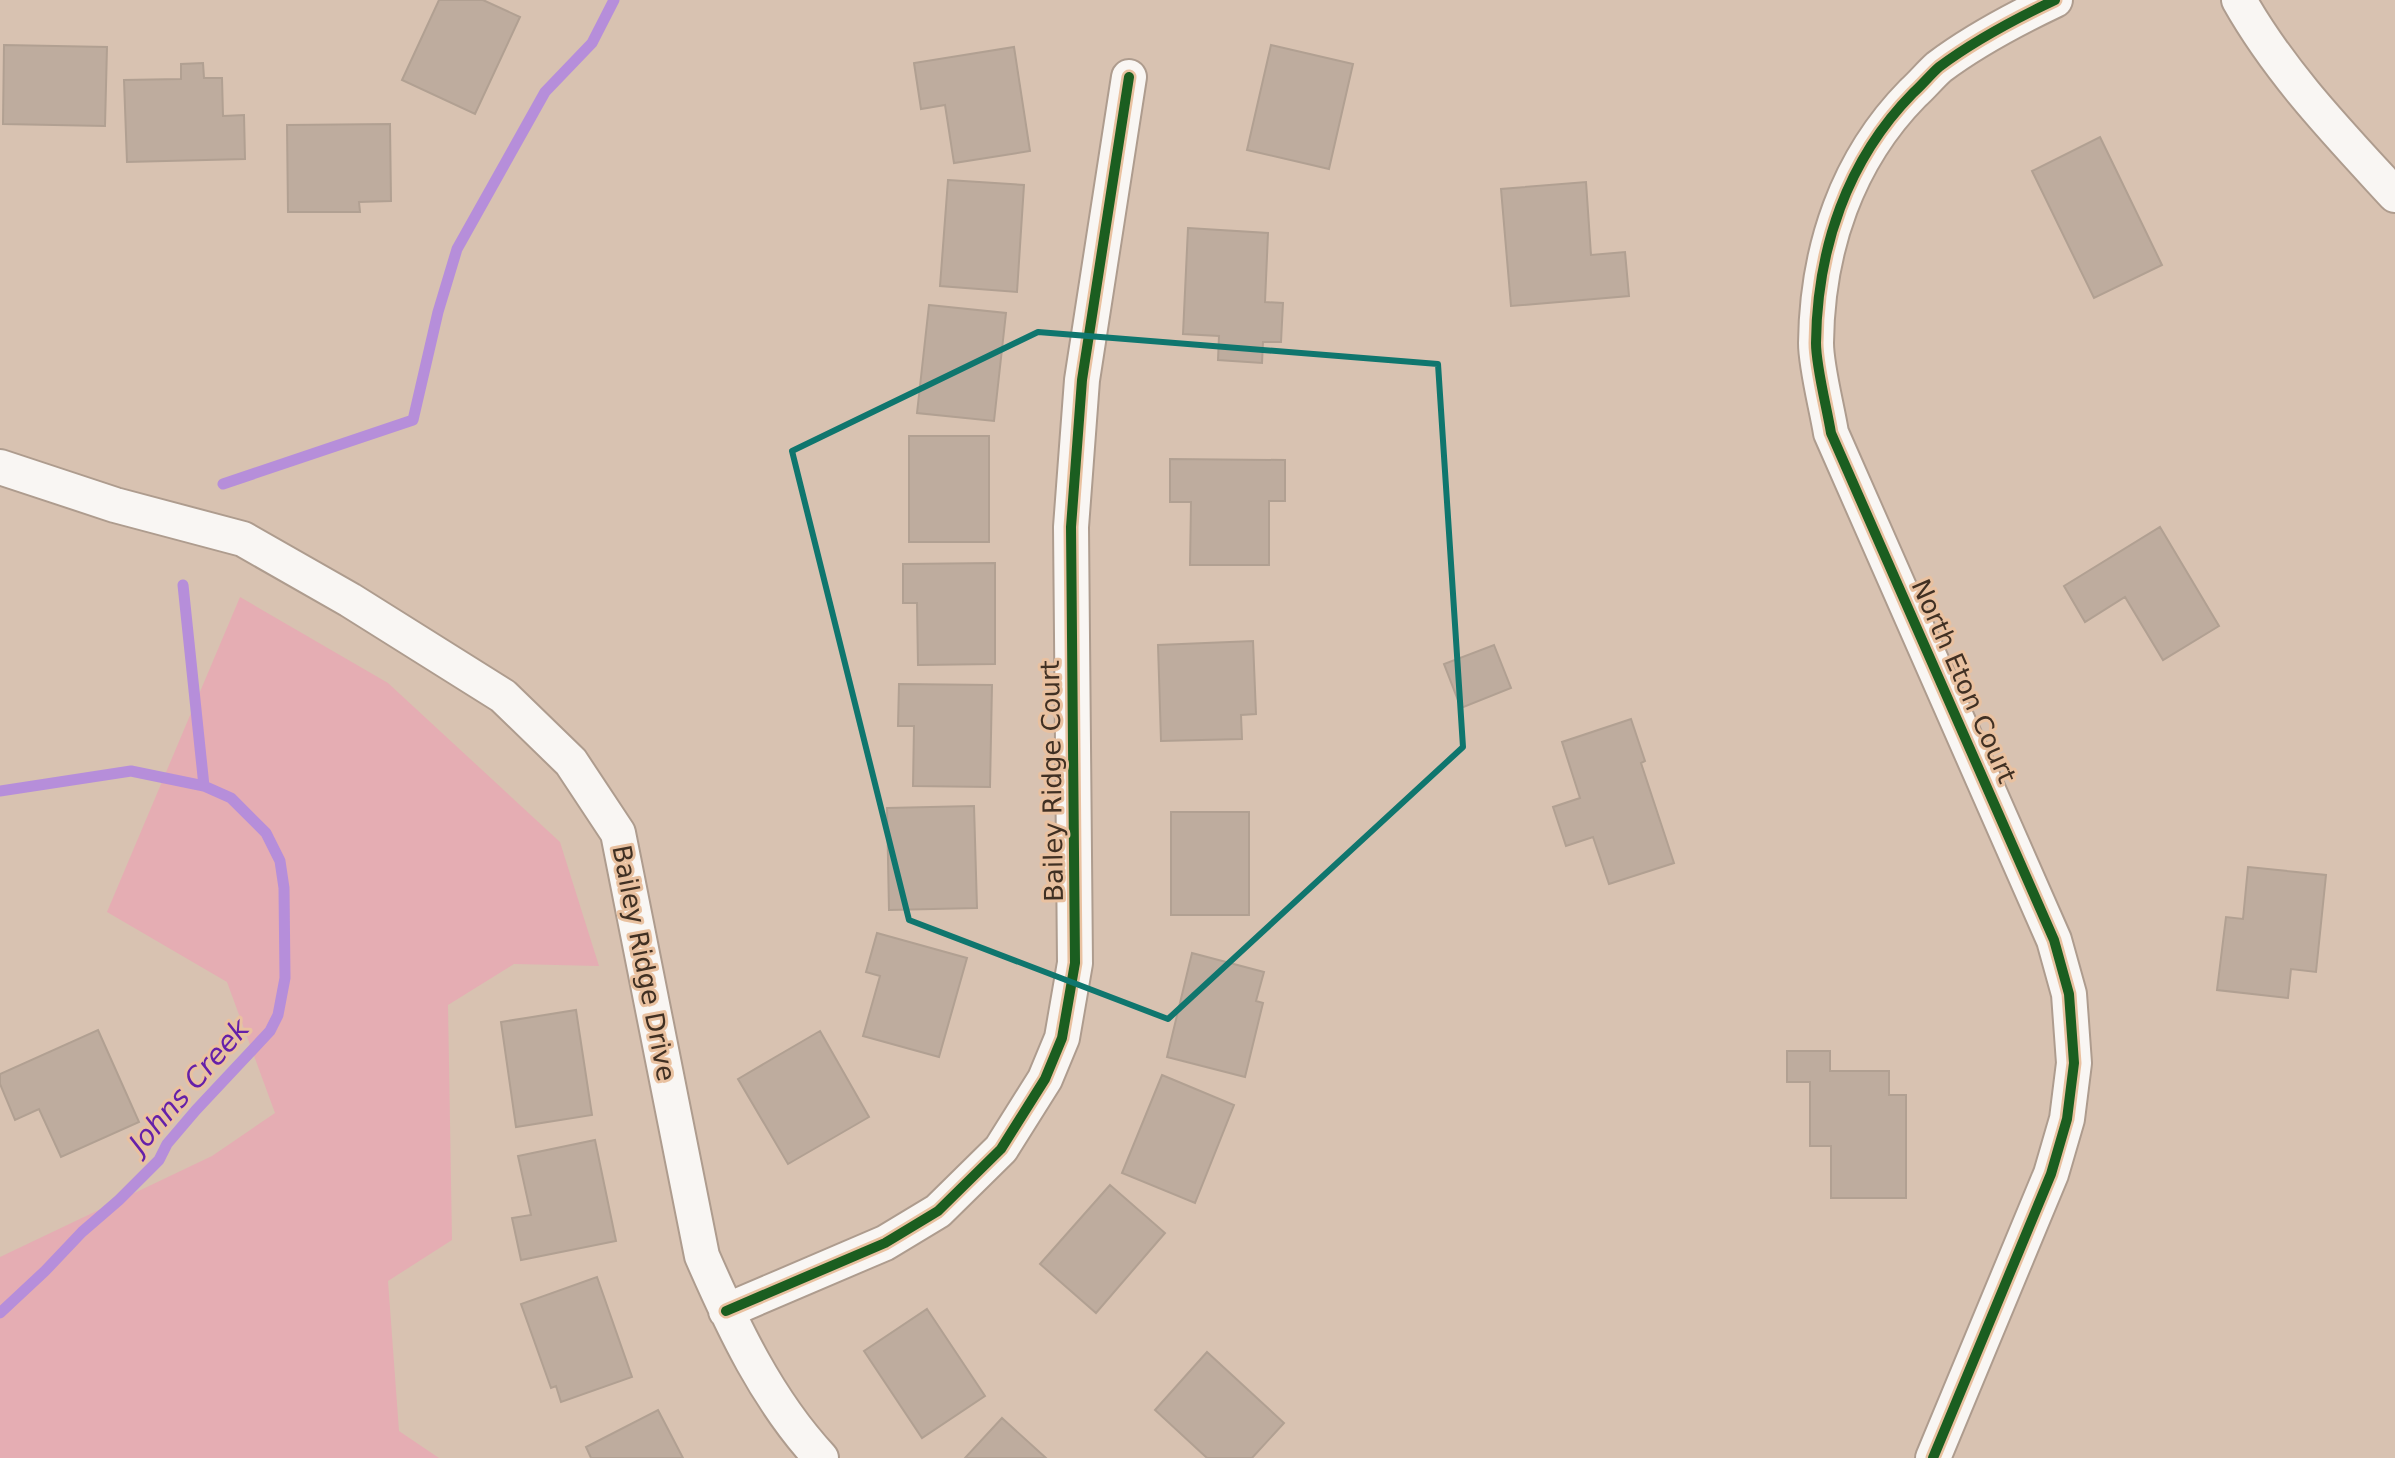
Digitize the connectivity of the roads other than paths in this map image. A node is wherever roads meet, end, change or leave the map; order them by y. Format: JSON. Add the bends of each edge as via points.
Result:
{"nodes":[{"id":1,"x":2055,"y":0,"type":"edge"},
{"id":2,"x":2239,"y":0,"type":"edge"},
{"id":3,"x":1129,"y":77,"type":"dead end"},
{"id":4,"x":2395,"y":195,"type":"edge"},
{"id":5,"x":0,"y":467,"type":"edge"},
{"id":6,"x":726,"y":1311,"type":"junction"},
{"id":7,"x":821,"y":1458,"type":"edge"},
{"id":8,"x":1933,"y":1458,"type":"edge"}],
"edges":[{"from":1,"to":8,"type":"street","name":"North Eton Court","via":[[2002,25],[1937,69],[1895,112],[1864,156],[1840,204],[1824,256],[1816,345],[1831,433],[2054,940],[2069,994],[2074,1063],[2059,1147]]},
{"from":2,"to":4,"type":"street","via":[[2313,106]]},
{"from":3,"to":6,"type":"street","name":"Bailey Ridge Court","via":[[1082,380],[1072,513],[1075,963],[1062,1038],[1045,1079],[1001,1149],[938,1211],[885,1243]]},
{"from":5,"to":6,"type":"street","name":"Bailey Ridge Drive","via":[[243,539],[503,696],[571,762],[618,833],[702,1256]]},
{"from":6,"to":7,"type":"street","name":"Bailey Ridge Drive","via":[[762,1380]]}]}
